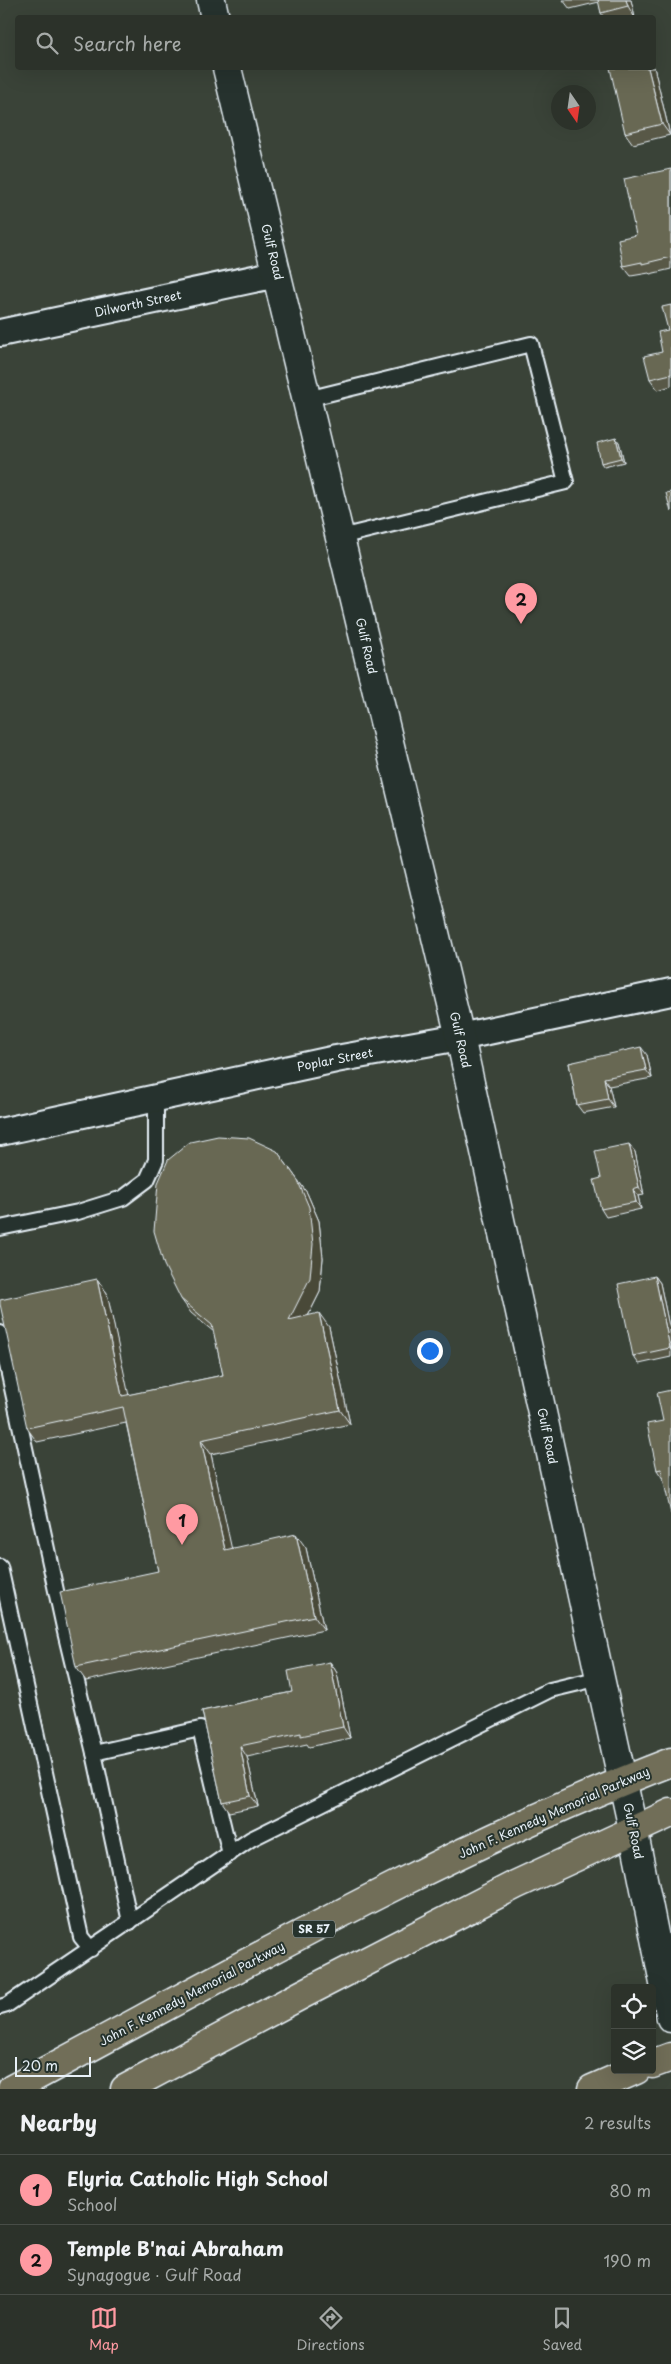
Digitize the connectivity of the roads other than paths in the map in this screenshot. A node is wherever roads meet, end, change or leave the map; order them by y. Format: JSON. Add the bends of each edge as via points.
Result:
{"nodes":[{"id":1,"x":211,"y":0,"type":"edge"},
{"id":2,"x":214,"y":15,"type":"edge"},
{"id":3,"x":227,"y":70,"type":"edge"},
{"id":4,"x":277,"y":274,"type":"junction"},
{"id":5,"x":0,"y":334,"type":"edge"},
{"id":6,"x":307,"y":399,"type":"junction"},
{"id":7,"x":340,"y":537,"type":"junction"},
{"id":8,"x":671,"y":992,"type":"edge"},
{"id":9,"x":460,"y":1037,"type":"junction"},
{"id":10,"x":156,"y":1098,"type":"junction"},
{"id":11,"x":0,"y":1132,"type":"edge"},
{"id":12,"x":0,"y":1228,"type":"edge"},
{"id":13,"x":0,"y":1333,"type":"edge"},
{"id":14,"x":0,"y":1567,"type":"edge"},
{"id":15,"x":600,"y":1678,"type":"junction"},
{"id":16,"x":94,"y":1753,"type":"junction"},
{"id":17,"x":671,"y":1762,"type":"edge"},
{"id":18,"x":622,"y":1781,"type":"junction"},
{"id":19,"x":671,"y":1813,"type":"edge"},
{"id":20,"x":633,"y":1829,"type":"junction"},
{"id":21,"x":230,"y":1854,"type":"junction"},
{"id":22,"x":130,"y":1922,"type":"junction"},
{"id":23,"x":91,"y":1949,"type":"junction"},
{"id":24,"x":0,"y":2007,"type":"edge"},
{"id":25,"x":671,"y":2018,"type":"edge"},
{"id":26,"x":671,"y":2057,"type":"edge"},
{"id":27,"x":656,"y":2063,"type":"edge"},
{"id":28,"x":627,"y":2074,"type":"edge"},
{"id":29,"x":12,"y":2089,"type":"edge"},
{"id":30,"x":125,"y":2089,"type":"edge"},
{"id":31,"x":592,"y":2089,"type":"edge"}],
"edges":[{"from":1,"to":2,"type":"street"},
{"from":3,"to":4,"type":"street","name":"Gulf Road"},
{"from":4,"to":5,"type":"street","name":"Dilworth Street"},
{"from":4,"to":6,"type":"street","name":"Gulf Road"},
{"from":6,"to":7,"type":"street","name":"Gulf Road"},
{"from":6,"to":7,"type":"lane","via":[[531,344],[566,482]]},
{"from":7,"to":9,"type":"street","name":"Gulf Road"},
{"from":8,"to":9,"type":"street","name":"Poplar Street"},
{"from":9,"to":10,"type":"street","name":"Poplar Street"},
{"from":9,"to":15,"type":"street","name":"Gulf Road"},
{"from":10,"to":11,"type":"street","name":"Poplar Street"},
{"from":10,"to":12,"type":"lane","via":[[156,1160],[147,1180],[123,1198],[78,1212]]},
{"from":13,"to":16,"type":"lane"},
{"from":14,"to":23,"type":"lane","via":[[82,1937]]},
{"from":15,"to":18,"type":"street","name":"Gulf Road"},
{"from":15,"to":21,"type":"lane","via":[[550,1690],[251,1839]]},
{"from":16,"to":21,"type":"lane","via":[[200,1729]]},
{"from":16,"to":22,"type":"lane"},
{"from":17,"to":18,"type":"highway","name":"John F. Kennedy Memorial Parkway","number":"SR 57"},
{"from":18,"to":20,"type":"street","name":"Gulf Road"},
{"from":18,"to":29,"type":"highway","name":"John F. Kennedy Memorial Parkway","number":"SR 57","via":[[435,1865]]},
{"from":19,"to":20,"type":"highway"},
{"from":20,"to":25,"type":"street","name":"Gulf Road"},
{"from":20,"to":30,"type":"highway","via":[[471,1908]]},
{"from":21,"to":22,"type":"lane"},
{"from":22,"to":23,"type":"lane"},
{"from":23,"to":24,"type":"lane"},
{"from":26,"to":27,"type":"highway"},
{"from":28,"to":31,"type":"highway"}]}
